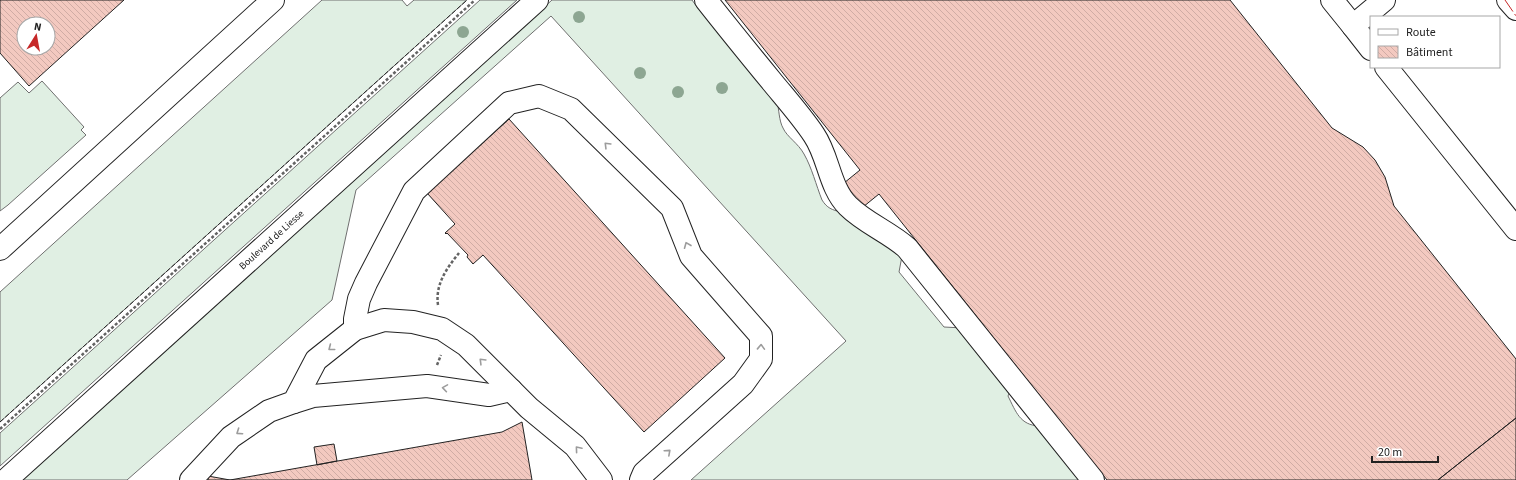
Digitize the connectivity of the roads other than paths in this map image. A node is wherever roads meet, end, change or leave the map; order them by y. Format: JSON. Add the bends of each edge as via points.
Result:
{"nodes":[{"id":1,"x":273,"y":0,"type":"edge"},
{"id":2,"x":537,"y":0,"type":"edge"},
{"id":3,"x":706,"y":0,"type":"edge"},
{"id":4,"x":1332,"y":0,"type":"edge"},
{"id":5,"x":1384,"y":0,"type":"edge"},
{"id":6,"x":1508,"y":0,"type":"edge"},
{"id":7,"x":1516,"y":9,"type":"edge"},
{"id":8,"x":1353,"y":26,"type":"junction"},
{"id":9,"x":1370,"y":48,"type":"edge"},
{"id":10,"x":1387,"y":68,"type":"edge"},
{"id":11,"x":1516,"y":229,"type":"edge"},
{"id":12,"x":0,"y":249,"type":"edge"},
{"id":13,"x":355,"y":329,"type":"junction"},
{"id":14,"x":511,"y":390,"type":"junction"},
{"id":15,"x":294,"y":402,"type":"junction"},
{"id":16,"x":6,"y":480,"type":"edge"},
{"id":17,"x":191,"y":480,"type":"edge"},
{"id":18,"x":602,"y":480,"type":"edge"},
{"id":19,"x":641,"y":480,"type":"edge"},
{"id":20,"x":1093,"y":480,"type":"edge"}],
"edges":[{"from":1,"to":12,"type":"street"},
{"from":2,"to":16,"type":"street","name":"Boulevard de Liesse"},
{"from":3,"to":20,"type":"street","via":[[815,136],[839,194],[847,205],[907,248]]},
{"from":4,"to":8,"type":"street"},
{"from":5,"to":8,"type":"street"},
{"from":6,"to":7,"type":"street"},
{"from":8,"to":9,"type":"street"},
{"from":10,"to":11,"type":"street"},
{"from":14,"to":13,"type":"street","one_way":true,"via":[[466,345],[442,330],[413,322],[384,320]]},
{"from":13,"to":15,"type":"street","one_way":true,"via":[[316,360]]},
{"from":19,"to":13,"type":"street","one_way":true,"via":[[644,473],[743,384],[760,359],[762,336],[691,256],[672,208],[571,109],[539,96],[509,103],[414,192],[359,299]]},
{"from":14,"to":15,"type":"street","one_way":true,"via":[[489,395],[427,386],[320,396]]},
{"from":18,"to":14,"type":"street","one_way":true,"via":[[575,446]]},
{"from":15,"to":17,"type":"street","one_way":true,"via":[[269,411],[231,437]]}]}
